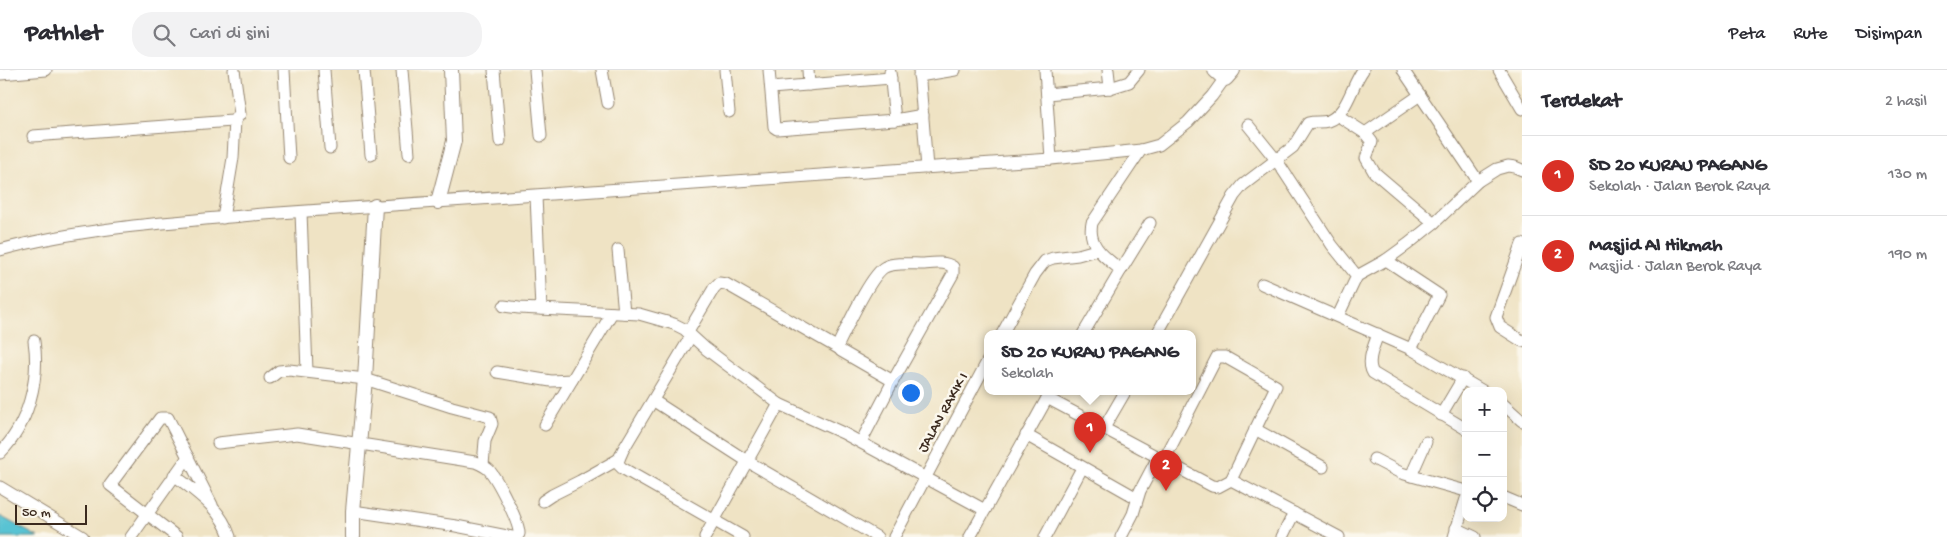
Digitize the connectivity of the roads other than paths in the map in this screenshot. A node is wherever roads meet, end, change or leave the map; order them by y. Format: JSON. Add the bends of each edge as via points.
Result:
{"nodes":[{"id":1,"x":46,"y":70,"type":"edge"},
{"id":2,"x":234,"y":70,"type":"edge"},
{"id":3,"x":284,"y":70,"type":"edge"},
{"id":4,"x":324,"y":70,"type":"edge"},
{"id":5,"x":364,"y":70,"type":"edge"},
{"id":6,"x":402,"y":70,"type":"edge"},
{"id":7,"x":451,"y":70,"type":"edge"},
{"id":8,"x":459,"y":70,"type":"edge"},
{"id":9,"x":494,"y":70,"type":"edge"},
{"id":10,"x":535,"y":70,"type":"edge"},
{"id":11,"x":602,"y":70,"type":"edge"},
{"id":12,"x":725,"y":70,"type":"edge"},
{"id":13,"x":769,"y":70,"type":"edge"},
{"id":14,"x":808,"y":70,"type":"edge"},
{"id":15,"x":955,"y":70,"type":"edge"},
{"id":16,"x":1045,"y":70,"type":"edge"},
{"id":17,"x":1108,"y":70,"type":"edge"},
{"id":18,"x":1139,"y":70,"type":"edge"},
{"id":19,"x":1363,"y":70,"type":"edge"},
{"id":20,"x":1403,"y":70,"type":"edge"},
{"id":21,"x":1498,"y":70,"type":"edge"},
{"id":22,"x":919,"y":73,"type":"edge"},
{"id":23,"x":1224,"y":73,"type":"edge"},
{"id":24,"x":1,"y":74,"type":"edge"},
{"id":25,"x":890,"y":74,"type":"edge"},
{"id":26,"x":809,"y":85,"type":"junction"},
{"id":27,"x":771,"y":88,"type":"junction"},
{"id":28,"x":1110,"y":88,"type":"junction"},
{"id":29,"x":1047,"y":94,"type":"junction"},
{"id":30,"x":1420,"y":95,"type":"junction"},
{"id":31,"x":608,"y":103,"type":"dead end"},
{"id":32,"x":1522,"y":110,"type":"edge"},
{"id":33,"x":729,"y":112,"type":"dead end"},
{"id":34,"x":923,"y":115,"type":"junction"},
{"id":35,"x":1338,"y":115,"type":"junction"},
{"id":36,"x":235,"y":120,"type":"junction"},
{"id":37,"x":895,"y":120,"type":"junction"},
{"id":38,"x":1248,"y":124,"type":"dead end"},
{"id":39,"x":1365,"y":133,"type":"junction"},
{"id":40,"x":33,"y":136,"type":"dead end"},
{"id":41,"x":541,"y":136,"type":"dead end"},
{"id":42,"x":500,"y":141,"type":"dead end"},
{"id":43,"x":330,"y":148,"type":"dead end"},
{"id":44,"x":1141,"y":150,"type":"junction"},
{"id":45,"x":409,"y":154,"type":"dead end"},
{"id":46,"x":371,"y":155,"type":"dead end"},
{"id":47,"x":289,"y":158,"type":"dead end"},
{"id":48,"x":1051,"y":159,"type":"junction"},
{"id":49,"x":1277,"y":160,"type":"junction"},
{"id":50,"x":927,"y":168,"type":"junction"},
{"id":51,"x":1522,"y":170,"type":"edge"},
{"id":52,"x":1478,"y":181,"type":"junction"},
{"id":53,"x":536,"y":196,"type":"junction"},
{"id":54,"x":438,"y":202,"type":"junction"},
{"id":55,"x":375,"y":206,"type":"junction"},
{"id":56,"x":301,"y":212,"type":"junction"},
{"id":57,"x":223,"y":218,"type":"junction"},
{"id":58,"x":1150,"y":223,"type":"dead end"},
{"id":59,"x":1434,"y":223,"type":"junction"},
{"id":60,"x":1522,"y":244,"type":"edge"},
{"id":61,"x":0,"y":250,"type":"edge"},
{"id":62,"x":618,"y":250,"type":"dead end"},
{"id":63,"x":1096,"y":250,"type":"junction"},
{"id":64,"x":1386,"y":260,"type":"junction"},
{"id":65,"x":1121,"y":270,"type":"junction"},
{"id":66,"x":1357,"y":276,"type":"junction"},
{"id":67,"x":1262,"y":284,"type":"dead end"},
{"id":68,"x":504,"y":306,"type":"dead end"},
{"id":69,"x":541,"y":309,"type":"junction"},
{"id":70,"x":612,"y":313,"type":"junction"},
{"id":71,"x":624,"y":313,"type":"junction"},
{"id":72,"x":1338,"y":316,"type":"junction"},
{"id":73,"x":1004,"y":330,"type":"edge"},
{"id":74,"x":1085,"y":330,"type":"edge"},
{"id":75,"x":1159,"y":330,"type":"edge"},
{"id":76,"x":690,"y":334,"type":"junction"},
{"id":77,"x":1378,"y":334,"type":"junction"},
{"id":78,"x":34,"y":341,"type":"dead end"},
{"id":79,"x":1522,"y":341,"type":"edge"},
{"id":80,"x":838,"y":348,"type":"junction"},
{"id":81,"x":1411,"y":349,"type":"junction"},
{"id":82,"x":984,"y":367,"type":"edge"},
{"id":83,"x":306,"y":372,"type":"junction"},
{"id":84,"x":497,"y":372,"type":"dead end"},
{"id":85,"x":270,"y":378,"type":"dead end"},
{"id":86,"x":1463,"y":378,"type":"junction"},
{"id":87,"x":365,"y":379,"type":"junction"},
{"id":88,"x":572,"y":380,"type":"junction"},
{"id":89,"x":892,"y":381,"type":"junction"},
{"id":90,"x":1477,"y":387,"type":"edge"},
{"id":91,"x":1196,"y":394,"type":"edge"},
{"id":92,"x":1049,"y":395,"type":"edge"},
{"id":93,"x":1123,"y":395,"type":"edge"},
{"id":94,"x":1196,"y":395,"type":"edge"},
{"id":95,"x":654,"y":401,"type":"junction"},
{"id":96,"x":780,"y":404,"type":"junction"},
{"id":97,"x":1507,"y":408,"type":"edge"},
{"id":98,"x":1441,"y":415,"type":"junction"},
{"id":99,"x":1522,"y":421,"type":"edge"},
{"id":100,"x":545,"y":425,"type":"dead end"},
{"id":101,"x":1462,"y":427,"type":"edge"},
{"id":102,"x":1104,"y":428,"type":"junction"},
{"id":103,"x":1255,"y":429,"type":"junction"},
{"id":104,"x":1026,"y":435,"type":"junction"},
{"id":105,"x":861,"y":442,"type":"junction"},
{"id":106,"x":1426,"y":442,"type":"dead end"},
{"id":107,"x":218,"y":443,"type":"dead end"},
{"id":108,"x":359,"y":445,"type":"junction"},
{"id":109,"x":0,"y":453,"type":"edge"},
{"id":110,"x":188,"y":457,"type":"junction"},
{"id":111,"x":1161,"y":458,"type":"junction"},
{"id":112,"x":619,"y":459,"type":"junction"},
{"id":113,"x":1374,"y":459,"type":"dead end"},
{"id":114,"x":748,"y":461,"type":"junction"},
{"id":115,"x":483,"y":465,"type":"junction"},
{"id":116,"x":1323,"y":467,"type":"dead end"},
{"id":117,"x":1082,"y":468,"type":"junction"},
{"id":118,"x":174,"y":475,"type":"junction"},
{"id":119,"x":1411,"y":476,"type":"junction"},
{"id":120,"x":924,"y":478,"type":"junction"},
{"id":121,"x":1231,"y":480,"type":"junction"},
{"id":122,"x":0,"y":487,"type":"edge"},
{"id":123,"x":1462,"y":490,"type":"edge"},
{"id":124,"x":1137,"y":498,"type":"junction"},
{"id":125,"x":1507,"y":499,"type":"edge"},
{"id":126,"x":544,"y":501,"type":"dead end"},
{"id":127,"x":212,"y":505,"type":"junction"},
{"id":128,"x":1522,"y":506,"type":"edge"},
{"id":129,"x":985,"y":510,"type":"junction"},
{"id":130,"x":353,"y":511,"type":"junction"},
{"id":131,"x":1462,"y":511,"type":"edge"},
{"id":132,"x":1294,"y":513,"type":"junction"},
{"id":133,"x":146,"y":514,"type":"junction"},
{"id":134,"x":715,"y":521,"type":"junction"},
{"id":135,"x":1455,"y":533,"type":"edge"},
{"id":136,"x":83,"y":537,"type":"edge"},
{"id":137,"x":131,"y":537,"type":"edge"},
{"id":138,"x":177,"y":537,"type":"edge"},
{"id":139,"x":230,"y":537,"type":"edge"},
{"id":140,"x":353,"y":537,"type":"edge"},
{"id":141,"x":512,"y":537,"type":"edge"},
{"id":142,"x":516,"y":537,"type":"edge"},
{"id":143,"x":705,"y":537,"type":"edge"},
{"id":144,"x":744,"y":537,"type":"edge"},
{"id":145,"x":877,"y":537,"type":"edge"},
{"id":146,"x":894,"y":537,"type":"edge"},
{"id":147,"x":970,"y":537,"type":"edge"},
{"id":148,"x":1045,"y":537,"type":"edge"},
{"id":149,"x":1120,"y":537,"type":"edge"},
{"id":150,"x":1282,"y":537,"type":"edge"},
{"id":151,"x":1339,"y":537,"type":"edge"},
{"id":152,"x":1476,"y":537,"type":"edge"}],
"edges":[{"from":1,"to":24,"type":"street"},
{"from":2,"to":36,"type":"street","via":[[240,110]]},
{"from":3,"to":47,"type":"street"},
{"from":4,"to":43,"type":"street"},
{"from":5,"to":46,"type":"street"},
{"from":6,"to":45,"type":"street"},
{"from":7,"to":8,"type":"street"},
{"from":7,"to":54,"type":"street","via":[[454,141]]},
{"from":9,"to":42,"type":"street"},
{"from":10,"to":41,"type":"street"},
{"from":11,"to":31,"type":"street"},
{"from":12,"to":33,"type":"street"},
{"from":13,"to":27,"type":"street"},
{"from":14,"to":26,"type":"street"},
{"from":15,"to":22,"type":"street"},
{"from":16,"to":29,"type":"street"},
{"from":17,"to":28,"type":"street"},
{"from":18,"to":28,"type":"street","via":[[1129,82]]},
{"from":19,"to":35,"type":"street"},
{"from":20,"to":30,"type":"street"},
{"from":21,"to":32,"type":"street"},
{"from":22,"to":34,"type":"street"},
{"from":23,"to":44,"type":"street","via":[[1212,96],[1188,122],[1159,145]]},
{"from":25,"to":26,"type":"street"},
{"from":25,"to":37,"type":"street"},
{"from":26,"to":27,"type":"street"},
{"from":27,"to":37,"type":"street","via":[[776,129]]},
{"from":28,"to":29,"type":"street"},
{"from":29,"to":48,"type":"street"},
{"from":30,"to":39,"type":"street"},
{"from":30,"to":52,"type":"street"},
{"from":34,"to":37,"type":"street"},
{"from":34,"to":50,"type":"street"},
{"from":35,"to":39,"type":"street"},
{"from":35,"to":49,"type":"street","via":[[1324,122],[1308,123],[1293,148]]},
{"from":36,"to":40,"type":"street"},
{"from":36,"to":57,"type":"street","via":[[233,158]]},
{"from":38,"to":49,"type":"street"},
{"from":39,"to":59,"type":"street","via":[[1372,142],[1366,158],[1374,172]]},
{"from":44,"to":48,"type":"street"},
{"from":44,"to":63,"type":"street","via":[[1092,222],[1090,233]]},
{"from":48,"to":50,"type":"street"},
{"from":49,"to":66,"type":"street","via":[[1332,245]]},
{"from":49,"to":75,"type":"street","via":[[1243,185],[1234,196]]},
{"from":50,"to":53,"type":"street"},
{"from":51,"to":52,"type":"street","via":[[1508,166]]},
{"from":52,"to":59,"type":"street"},
{"from":53,"to":54,"type":"street"},
{"from":53,"to":69,"type":"street"},
{"from":54,"to":55,"type":"street"},
{"from":55,"to":56,"type":"street"},
{"from":55,"to":87,"type":"street"},
{"from":56,"to":57,"type":"street"},
{"from":56,"to":83,"type":"street"},
{"from":57,"to":61,"type":"street","via":[[140,224]]},
{"from":58,"to":65,"type":"street"},
{"from":59,"to":64,"type":"street"},
{"from":60,"to":79,"type":"street","via":[[1496,317],[1500,327]]},
{"from":62,"to":71,"type":"street"},
{"from":63,"to":65,"type":"street"},
{"from":63,"to":73,"type":"street","via":[[1052,258],[1042,264]]},
{"from":64,"to":66,"type":"street"},
{"from":64,"to":81,"type":"street","via":[[1438,295]]},
{"from":65,"to":74,"type":"street"},
{"from":66,"to":72,"type":"street"},
{"from":67,"to":72,"type":"street"},
{"from":68,"to":69,"type":"street"},
{"from":69,"to":70,"type":"street"},
{"from":70,"to":71,"type":"street"},
{"from":70,"to":88,"type":"street"},
{"from":71,"to":76,"type":"street","via":[[674,324]]},
{"from":72,"to":77,"type":"street"},
{"from":76,"to":80,"type":"street","via":[[714,288],[726,284]]},
{"from":76,"to":95,"type":"street"},
{"from":76,"to":96,"type":"street"},
{"from":77,"to":81,"type":"street"},
{"from":77,"to":98,"type":"street","via":[[1370,361],[1373,373]]},
{"from":78,"to":109,"type":"street","via":[[36,362],[27,408],[18,432]]},
{"from":80,"to":89,"type":"street"},
{"from":80,"to":89,"type":"street","via":[[874,278],[884,268],[930,263],[950,265],[954,269],[953,274]]},
{"from":81,"to":86,"type":"street"},
{"from":82,"to":120,"type":"street","name":"JALAN RAKIK I"},
{"from":83,"to":85,"type":"street","via":[[282,370]]},
{"from":83,"to":87,"type":"street"},
{"from":84,"to":88,"type":"street"},
{"from":86,"to":90,"type":"street"},
{"from":86,"to":98,"type":"street"},
{"from":87,"to":108,"type":"street"},
{"from":87,"to":115,"type":"street","via":[[490,417],[492,424],[485,441]]},
{"from":88,"to":100,"type":"street"},
{"from":89,"to":105,"type":"street"},
{"from":91,"to":103,"type":"street","via":[[1216,358],[1225,356],[1276,386]]},
{"from":92,"to":102,"type":"street"},
{"from":92,"to":104,"type":"street"},
{"from":93,"to":102,"type":"street"},
{"from":94,"to":111,"type":"street"},
{"from":95,"to":112,"type":"street"},
{"from":95,"to":114,"type":"street"},
{"from":96,"to":105,"type":"street"},
{"from":96,"to":114,"type":"street"},
{"from":97,"to":99,"type":"street"},
{"from":98,"to":101,"type":"street"},
{"from":102,"to":111,"type":"street"},
{"from":103,"to":116,"type":"street"},
{"from":103,"to":121,"type":"street"},
{"from":104,"to":117,"type":"street"},
{"from":104,"to":129,"type":"street"},
{"from":105,"to":120,"type":"street"},
{"from":106,"to":119,"type":"street"},
{"from":107,"to":108,"type":"street","via":[[297,434]]},
{"from":108,"to":115,"type":"street"},
{"from":108,"to":130,"type":"street"},
{"from":110,"to":118,"type":"street"},
{"from":110,"to":127,"type":"street"},
{"from":110,"to":133,"type":"street","via":[[168,418],[160,418],[110,485]]},
{"from":111,"to":121,"type":"street","via":[[1212,486],[1218,487]]},
{"from":111,"to":124,"type":"street"},
{"from":112,"to":126,"type":"street"},
{"from":112,"to":134,"type":"street","via":[[618,464],[622,468]]},
{"from":113,"to":119,"type":"street"},
{"from":114,"to":134,"type":"street"},
{"from":114,"to":145,"type":"street"},
{"from":115,"to":142,"type":"street","via":[[492,473],[513,512],[520,529]]},
{"from":117,"to":124,"type":"street"},
{"from":117,"to":148,"type":"street"},
{"from":118,"to":127,"type":"street"},
{"from":118,"to":133,"type":"street"},
{"from":119,"to":123,"type":"street"},
{"from":120,"to":129,"type":"street"},
{"from":120,"to":146,"type":"street","name":"JALAN RAKIK I"},
{"from":121,"to":132,"type":"street"},
{"from":122,"to":136,"type":"street"},
{"from":124,"to":149,"type":"street","via":[[1133,514]]},
{"from":125,"to":128,"type":"street"},
{"from":127,"to":139,"type":"street","via":[[226,523]]},
{"from":129,"to":147,"type":"street"},
{"from":130,"to":140,"type":"street"},
{"from":130,"to":141,"type":"street"},
{"from":131,"to":135,"type":"street"},
{"from":132,"to":150,"type":"street"},
{"from":132,"to":151,"type":"street"},
{"from":133,"to":137,"type":"street"},
{"from":133,"to":138,"type":"street"},
{"from":134,"to":143,"type":"street"},
{"from":134,"to":144,"type":"street"},
{"from":135,"to":152,"type":"street"}]}
